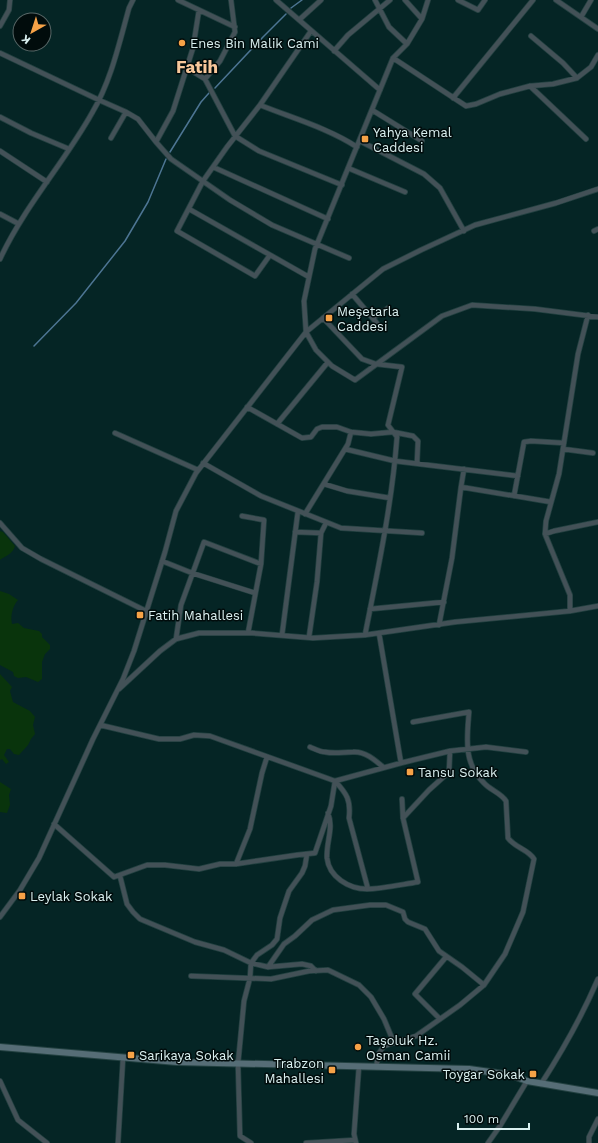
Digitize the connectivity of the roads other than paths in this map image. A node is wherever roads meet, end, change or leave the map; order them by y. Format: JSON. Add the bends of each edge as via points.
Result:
{"nodes":[{"id":1,"x":10,"y":0,"type":"edge"},
{"id":2,"x":132,"y":0,"type":"edge"},
{"id":3,"x":178,"y":0,"type":"edge"},
{"id":4,"x":231,"y":0,"type":"edge"},
{"id":5,"x":276,"y":0,"type":"edge"},
{"id":6,"x":321,"y":0,"type":"edge"},
{"id":7,"x":375,"y":0,"type":"edge"},
{"id":8,"x":390,"y":0,"type":"edge"},
{"id":9,"x":405,"y":0,"type":"edge"},
{"id":10,"x":428,"y":0,"type":"edge"},
{"id":11,"x":458,"y":0,"type":"edge"},
{"id":12,"x":485,"y":0,"type":"edge"},
{"id":13,"x":533,"y":0,"type":"edge"},
{"id":14,"x":556,"y":0,"type":"edge"},
{"id":15,"x":591,"y":0,"type":"edge"},
{"id":16,"x":379,"y":8,"type":"junction"},
{"id":17,"x":199,"y":10,"type":"junction"},
{"id":18,"x":581,"y":17,"type":"junction"},
{"id":19,"x":422,"y":19,"type":"junction"},
{"id":20,"x":299,"y":20,"type":"junction"},
{"id":21,"x":0,"y":26,"type":"edge"},
{"id":22,"x":235,"y":27,"type":"junction"},
{"id":23,"x":598,"y":29,"type":"edge"},
{"id":24,"x":311,"y":31,"type":"junction"},
{"id":25,"x":531,"y":36,"type":"dead end"},
{"id":26,"x":407,"y":44,"type":"junction"},
{"id":27,"x":334,"y":51,"type":"junction"},
{"id":28,"x":0,"y":53,"type":"edge"},
{"id":29,"x":598,"y":55,"type":"edge"},
{"id":30,"x":393,"y":58,"type":"junction"},
{"id":31,"x":187,"y":68,"type":"junction"},
{"id":32,"x":577,"y":78,"type":"junction"},
{"id":33,"x":205,"y":79,"type":"junction"},
{"id":34,"x":530,"y":86,"type":"junction"},
{"id":35,"x":380,"y":90,"type":"junction"},
{"id":36,"x":453,"y":98,"type":"junction"},
{"id":37,"x":99,"y":100,"type":"junction"},
{"id":38,"x":260,"y":105,"type":"junction"},
{"id":39,"x":372,"y":110,"type":"junction"},
{"id":40,"x":126,"y":112,"type":"junction"},
{"id":41,"x":0,"y":117,"type":"edge"},
{"id":42,"x":235,"y":136,"type":"junction"},
{"id":43,"x":111,"y":138,"type":"dead end"},
{"id":44,"x":586,"y":139,"type":"dead end"},
{"id":45,"x":360,"y":141,"type":"junction"},
{"id":46,"x":422,"y":141,"type":"dead end"},
{"id":47,"x":156,"y":142,"type":"junction"},
{"id":48,"x":357,"y":147,"type":"junction"},
{"id":49,"x":69,"y":149,"type":"junction"},
{"id":50,"x":0,"y":151,"type":"edge"},
{"id":51,"x":213,"y":167,"type":"junction"},
{"id":52,"x":348,"y":168,"type":"junction"},
{"id":53,"x":203,"y":181,"type":"junction"},
{"id":54,"x":47,"y":182,"type":"junction"},
{"id":55,"x":342,"y":185,"type":"junction"},
{"id":56,"x":598,"y":189,"type":"edge"},
{"id":57,"x":405,"y":192,"type":"dead end"},
{"id":58,"x":189,"y":209,"type":"junction"},
{"id":59,"x":0,"y":214,"type":"edge"},
{"id":60,"x":328,"y":219,"type":"junction"},
{"id":61,"x":19,"y":224,"type":"junction"},
{"id":62,"x":464,"y":231,"type":"junction"},
{"id":63,"x":317,"y":245,"type":"junction"},
{"id":64,"x":270,"y":255,"type":"junction"},
{"id":65,"x":349,"y":258,"type":"dead end"},
{"id":66,"x":0,"y":259,"type":"edge"},
{"id":67,"x":309,"y":277,"type":"junction"},
{"id":68,"x":352,"y":294,"type":"junction"},
{"id":69,"x":388,"y":308,"type":"dead end"},
{"id":70,"x":588,"y":315,"type":"junction"},
{"id":71,"x":598,"y":317,"type":"edge"},
{"id":72,"x":323,"y":318,"type":"junction"},
{"id":73,"x":373,"y":318,"type":"junction"},
{"id":74,"x":381,"y":328,"type":"dead end"},
{"id":75,"x":306,"y":332,"type":"junction"},
{"id":76,"x":328,"y":362,"type":"junction"},
{"id":77,"x":376,"y":364,"type":"junction"},
{"id":78,"x":247,"y":407,"type":"junction"},
{"id":79,"x":277,"y":424,"type":"junction"},
{"id":80,"x":351,"y":432,"type":"junction"},
{"id":81,"x":393,"y":432,"type":"junction"},
{"id":82,"x":115,"y":433,"type":"dead end"},
{"id":83,"x":564,"y":443,"type":"junction"},
{"id":84,"x":345,"y":449,"type":"junction"},
{"id":85,"x":563,"y":449,"type":"junction"},
{"id":86,"x":593,"y":453,"type":"dead end"},
{"id":87,"x":395,"y":461,"type":"junction"},
{"id":88,"x":203,"y":463,"type":"junction"},
{"id":89,"x":417,"y":463,"type":"junction"},
{"id":90,"x":464,"y":469,"type":"junction"},
{"id":91,"x":198,"y":470,"type":"junction"},
{"id":92,"x":518,"y":476,"type":"junction"},
{"id":93,"x":324,"y":484,"type":"junction"},
{"id":94,"x":461,"y":487,"type":"junction"},
{"id":95,"x":514,"y":496,"type":"junction"},
{"id":96,"x":390,"y":498,"type":"junction"},
{"id":97,"x":551,"y":502,"type":"junction"},
{"id":98,"x":298,"y":511,"type":"junction"},
{"id":99,"x":305,"y":514,"type":"junction"},
{"id":100,"x":242,"y":516,"type":"dead end"},
{"id":101,"x":326,"y":522,"type":"junction"},
{"id":102,"x":598,"y":522,"type":"edge"},
{"id":103,"x":0,"y":523,"type":"edge"},
{"id":104,"x":385,"y":531,"type":"junction"},
{"id":105,"x":295,"y":532,"type":"junction"},
{"id":106,"x":321,"y":533,"type":"junction"},
{"id":107,"x":422,"y":533,"type":"dead end"},
{"id":108,"x":545,"y":534,"type":"junction"},
{"id":109,"x":162,"y":561,"type":"junction"},
{"id":110,"x":261,"y":564,"type":"junction"},
{"id":111,"x":192,"y":573,"type":"junction"},
{"id":112,"x":255,"y":593,"type":"junction"},
{"id":113,"x":444,"y":602,"type":"junction"},
{"id":114,"x":598,"y":606,"type":"edge"},
{"id":115,"x":370,"y":609,"type":"junction"},
{"id":116,"x":146,"y":611,"type":"junction"},
{"id":117,"x":570,"y":611,"type":"junction"},
{"id":118,"x":439,"y":625,"type":"junction"},
{"id":119,"x":248,"y":633,"type":"junction"},
{"id":120,"x":378,"y":633,"type":"junction"},
{"id":121,"x":365,"y":634,"type":"junction"},
{"id":122,"x":282,"y":636,"type":"junction"},
{"id":123,"x":309,"y":637,"type":"junction"},
{"id":124,"x":176,"y":639,"type":"junction"},
{"id":125,"x":116,"y":692,"type":"junction"},
{"id":126,"x":413,"y":722,"type":"dead end"},
{"id":127,"x":100,"y":725,"type":"junction"},
{"id":128,"x":310,"y":746,"type":"dead end"},
{"id":129,"x":467,"y":749,"type":"junction"},
{"id":130,"x":450,"y":751,"type":"junction"},
{"id":131,"x":526,"y":752,"type":"dead end"},
{"id":132,"x":267,"y":757,"type":"junction"},
{"id":133,"x":401,"y":762,"type":"junction"},
{"id":134,"x":383,"y":767,"type":"junction"},
{"id":135,"x":335,"y":781,"type":"junction"},
{"id":136,"x":402,"y":799,"type":"dead end"},
{"id":137,"x":328,"y":813,"type":"junction"},
{"id":138,"x":403,"y":818,"type":"junction"},
{"id":139,"x":54,"y":824,"type":"junction"},
{"id":140,"x":307,"y":854,"type":"junction"},
{"id":141,"x":236,"y":864,"type":"junction"},
{"id":142,"x":120,"y":876,"type":"junction"},
{"id":143,"x":368,"y":889,"type":"junction"},
{"id":144,"x":0,"y":917,"type":"edge"},
{"id":145,"x":446,"y":957,"type":"junction"},
{"id":146,"x":251,"y":963,"type":"junction"},
{"id":147,"x":268,"y":967,"type":"junction"},
{"id":148,"x":316,"y":970,"type":"junction"},
{"id":149,"x":191,"y":976,"type":"dead end"},
{"id":150,"x":250,"y":978,"type":"junction"},
{"id":151,"x":598,"y":979,"type":"edge"},
{"id":152,"x":484,"y":985,"type":"junction"},
{"id":153,"x":440,"y":1019,"type":"junction"},
{"id":154,"x":394,"y":1043,"type":"junction"},
{"id":155,"x":0,"y":1047,"type":"edge"},
{"id":156,"x":123,"y":1058,"type":"junction"},
{"id":157,"x":238,"y":1064,"type":"junction"},
{"id":158,"x":359,"y":1066,"type":"junction"},
{"id":159,"x":376,"y":1067,"type":"junction"},
{"id":160,"x":0,"y":1081,"type":"edge"},
{"id":161,"x":527,"y":1081,"type":"junction"},
{"id":162,"x":541,"y":1084,"type":"junction"},
{"id":163,"x":598,"y":1093,"type":"edge"},
{"id":164,"x":598,"y":1119,"type":"edge"},
{"id":165,"x":356,"y":1141,"type":"edge"},
{"id":166,"x":47,"y":1143,"type":"edge"},
{"id":167,"x":118,"y":1143,"type":"edge"},
{"id":168,"x":251,"y":1143,"type":"edge"},
{"id":169,"x":306,"y":1143,"type":"edge"},
{"id":170,"x":488,"y":1143,"type":"edge"},
{"id":171,"x":589,"y":1143,"type":"edge"}],
"edges":[{"from":1,"to":21,"type":"street","via":[[9,10]]},
{"from":2,"to":37,"type":"street","via":[[113,66]]},
{"from":3,"to":17,"type":"street"},
{"from":4,"to":22,"type":"street"},
{"from":5,"to":20,"type":"street"},
{"from":6,"to":20,"type":"street"},
{"from":7,"to":16,"type":"street"},
{"from":8,"to":16,"type":"street"},
{"from":9,"to":19,"type":"street"},
{"from":10,"to":19,"type":"street"},
{"from":11,"to":12,"type":"street","via":[[478,10]]},
{"from":13,"to":36,"type":"street"},
{"from":14,"to":18,"type":"street"},
{"from":15,"to":18,"type":"street"},
{"from":16,"to":26,"type":"street","via":[[389,27]]},
{"from":16,"to":27,"type":"street"},
{"from":17,"to":22,"type":"street"},
{"from":17,"to":31,"type":"street"},
{"from":18,"to":23,"type":"street"},
{"from":19,"to":26,"type":"street"},
{"from":20,"to":24,"type":"street"},
{"from":22,"to":33,"type":"street","via":[[235,32],[220,61]]},
{"from":24,"to":27,"type":"street"},
{"from":24,"to":38,"type":"street"},
{"from":25,"to":32,"type":"street"},
{"from":26,"to":30,"type":"street"},
{"from":27,"to":35,"type":"street"},
{"from":28,"to":37,"type":"street"},
{"from":29,"to":32,"type":"street","via":[[591,67]]},
{"from":30,"to":35,"type":"street"},
{"from":30,"to":36,"type":"street"},
{"from":31,"to":33,"type":"street"},
{"from":31,"to":47,"type":"street","via":[[172,111]]},
{"from":32,"to":34,"type":"street"},
{"from":33,"to":42,"type":"street"},
{"from":34,"to":36,"type":"street","via":[[466,106]]},
{"from":34,"to":44,"type":"street"},
{"from":35,"to":39,"type":"street"},
{"from":37,"to":40,"type":"street"},
{"from":37,"to":49,"type":"street"},
{"from":38,"to":42,"type":"street"},
{"from":38,"to":48,"type":"street"},
{"from":39,"to":45,"type":"street"},
{"from":39,"to":46,"type":"street"},
{"from":40,"to":43,"type":"street"},
{"from":40,"to":47,"type":"street","via":[[138,119]]},
{"from":41,"to":49,"type":"street"},
{"from":42,"to":51,"type":"street"},
{"from":42,"to":55,"type":"street","via":[[259,151]]},
{"from":45,"to":48,"type":"street"},
{"from":45,"to":62,"type":"street","via":[[424,174],[435,183]]},
{"from":47,"to":53,"type":"street","via":[[171,159]]},
{"from":48,"to":52,"type":"street"},
{"from":49,"to":54,"type":"street"},
{"from":50,"to":54,"type":"street"},
{"from":51,"to":53,"type":"street"},
{"from":51,"to":60,"type":"street"},
{"from":52,"to":55,"type":"street"},
{"from":52,"to":57,"type":"street"},
{"from":53,"to":58,"type":"street"},
{"from":53,"to":63,"type":"street","via":[[272,225]]},
{"from":54,"to":61,"type":"street"},
{"from":55,"to":60,"type":"street"},
{"from":56,"to":62,"type":"street","via":[[475,225]]},
{"from":58,"to":64,"type":"street"},
{"from":58,"to":64,"type":"street","via":[[177,231],[226,260],[255,276]]},
{"from":59,"to":61,"type":"street"},
{"from":60,"to":63,"type":"street"},
{"from":61,"to":66,"type":"street"},
{"from":62,"to":68,"type":"street","via":[[383,269]]},
{"from":63,"to":65,"type":"street"},
{"from":63,"to":67,"type":"street"},
{"from":64,"to":67,"type":"street"},
{"from":67,"to":75,"type":"street","via":[[304,300]]},
{"from":68,"to":72,"type":"street"},
{"from":68,"to":73,"type":"street"},
{"from":69,"to":73,"type":"street"},
{"from":70,"to":71,"type":"street"},
{"from":70,"to":77,"type":"street","via":[[472,305],[442,316]]},
{"from":70,"to":83,"type":"street","via":[[578,354]]},
{"from":72,"to":75,"type":"street"},
{"from":72,"to":77,"type":"street","via":[[362,359]]},
{"from":73,"to":74,"type":"street"},
{"from":75,"to":76,"type":"street","via":[[316,350]]},
{"from":75,"to":78,"type":"street"},
{"from":76,"to":77,"type":"street","via":[[355,380]]},
{"from":76,"to":79,"type":"street"},
{"from":77,"to":81,"type":"street","via":[[402,367],[388,425]]},
{"from":78,"to":79,"type":"street"},
{"from":78,"to":88,"type":"street"},
{"from":79,"to":80,"type":"street","via":[[302,438],[311,437],[322,427],[337,426]]},
{"from":80,"to":81,"type":"street"},
{"from":80,"to":84,"type":"street"},
{"from":81,"to":87,"type":"street","via":[[397,437]]},
{"from":81,"to":89,"type":"street","via":[[417,439]]},
{"from":82,"to":91,"type":"street"},
{"from":83,"to":85,"type":"street"},
{"from":83,"to":92,"type":"street","via":[[524,442]]},
{"from":84,"to":87,"type":"street"},
{"from":84,"to":93,"type":"street"},
{"from":85,"to":86,"type":"street"},
{"from":85,"to":97,"type":"street"},
{"from":87,"to":89,"type":"street"},
{"from":87,"to":96,"type":"street"},
{"from":88,"to":91,"type":"street"},
{"from":88,"to":98,"type":"street","via":[[261,496]]},
{"from":89,"to":90,"type":"street"},
{"from":90,"to":92,"type":"street"},
{"from":90,"to":94,"type":"street"},
{"from":91,"to":109,"type":"street","via":[[176,511]]},
{"from":92,"to":95,"type":"street"},
{"from":93,"to":96,"type":"street","via":[[347,491]]},
{"from":93,"to":99,"type":"street"},
{"from":94,"to":95,"type":"street"},
{"from":94,"to":113,"type":"street"},
{"from":95,"to":97,"type":"street"},
{"from":96,"to":104,"type":"street"},
{"from":97,"to":108,"type":"street"},
{"from":98,"to":99,"type":"street"},
{"from":98,"to":105,"type":"street"},
{"from":99,"to":101,"type":"street"},
{"from":100,"to":110,"type":"street","via":[[264,520]]},
{"from":101,"to":104,"type":"street","via":[[341,528]]},
{"from":101,"to":106,"type":"street"},
{"from":102,"to":108,"type":"street"},
{"from":103,"to":116,"type":"street","via":[[22,548]]},
{"from":104,"to":107,"type":"street"},
{"from":104,"to":115,"type":"street"},
{"from":105,"to":106,"type":"street"},
{"from":105,"to":122,"type":"street"},
{"from":106,"to":123,"type":"street"},
{"from":108,"to":117,"type":"street","via":[[570,595]]},
{"from":109,"to":111,"type":"street"},
{"from":109,"to":116,"type":"street"},
{"from":110,"to":111,"type":"street","via":[[204,542]]},
{"from":110,"to":112,"type":"street"},
{"from":111,"to":112,"type":"street"},
{"from":111,"to":124,"type":"street","via":[[181,605]]},
{"from":112,"to":119,"type":"street"},
{"from":113,"to":115,"type":"street"},
{"from":113,"to":118,"type":"street"},
{"from":114,"to":117,"type":"street"},
{"from":115,"to":121,"type":"street"},
{"from":116,"to":125,"type":"street","via":[[134,651]]},
{"from":117,"to":118,"type":"street"},
{"from":118,"to":120,"type":"street"},
{"from":119,"to":122,"type":"street"},
{"from":119,"to":124,"type":"street","via":[[199,633]]},
{"from":120,"to":121,"type":"street"},
{"from":120,"to":133,"type":"street"},
{"from":121,"to":123,"type":"street"},
{"from":122,"to":123,"type":"street"},
{"from":124,"to":125,"type":"street"},
{"from":125,"to":127,"type":"street"},
{"from":126,"to":129,"type":"street","via":[[469,712]]},
{"from":127,"to":132,"type":"street","via":[[159,738],[210,736]]},
{"from":127,"to":139,"type":"street"},
{"from":128,"to":134,"type":"street","via":[[324,752],[339,754],[355,751],[374,759]]},
{"from":129,"to":130,"type":"street"},
{"from":129,"to":131,"type":"street","via":[[486,747]]},
{"from":129,"to":152,"type":"street","via":[[468,758],[477,774],[506,801],[508,838],[531,854],[534,859],[523,912],[505,954]]},
{"from":130,"to":133,"type":"street"},
{"from":130,"to":138,"type":"street","via":[[449,772]]},
{"from":132,"to":135,"type":"street"},
{"from":132,"to":141,"type":"street","via":[[250,829]]},
{"from":133,"to":134,"type":"street"},
{"from":134,"to":135,"type":"street"},
{"from":135,"to":137,"type":"street"},
{"from":135,"to":143,"type":"street","via":[[348,800],[349,818]]},
{"from":136,"to":138,"type":"street"},
{"from":137,"to":140,"type":"street","via":[[315,853]]},
{"from":137,"to":143,"type":"street","via":[[331,820],[327,857],[332,871],[338,879],[354,887]]},
{"from":138,"to":143,"type":"street","via":[[418,882]]},
{"from":139,"to":142,"type":"street","via":[[110,874],[114,877]]},
{"from":139,"to":144,"type":"street","via":[[39,858]]},
{"from":140,"to":141,"type":"street"},
{"from":140,"to":146,"type":"street","via":[[302,873],[289,891],[276,939]]},
{"from":141,"to":142,"type":"street","via":[[220,864],[199,869],[147,865]]},
{"from":142,"to":146,"type":"street","via":[[127,904],[140,919],[195,942],[224,950]]},
{"from":145,"to":147,"type":"street","via":[[425,929],[408,922],[403,912],[386,906],[370,905],[333,910],[312,920],[284,944]]},
{"from":145,"to":152,"type":"street"},
{"from":145,"to":153,"type":"street","via":[[415,994]]},
{"from":146,"to":147,"type":"street"},
{"from":146,"to":150,"type":"street"},
{"from":147,"to":148,"type":"street","via":[[302,964]]},
{"from":148,"to":150,"type":"street","via":[[271,979]]},
{"from":148,"to":154,"type":"street","via":[[328,970],[359,985],[371,997]]},
{"from":149,"to":150,"type":"street"},
{"from":150,"to":157,"type":"street","via":[[244,1001]]},
{"from":151,"to":162,"type":"street","via":[[586,1008]]},
{"from":152,"to":153,"type":"street"},
{"from":153,"to":154,"type":"street","via":[[416,1036]]},
{"from":154,"to":159,"type":"street","via":[[384,1046],[379,1053]]},
{"from":155,"to":156,"type":"street"},
{"from":156,"to":157,"type":"street"},
{"from":156,"to":167,"type":"street"},
{"from":157,"to":158,"type":"street"},
{"from":157,"to":168,"type":"street","via":[[240,1136]]},
{"from":158,"to":159,"type":"street"},
{"from":158,"to":165,"type":"street","via":[[354,1134]]},
{"from":159,"to":161,"type":"street","via":[[469,1069],[511,1075]]},
{"from":160,"to":166,"type":"street","via":[[18,1120]]},
{"from":161,"to":162,"type":"street"},
{"from":161,"to":170,"type":"street"},
{"from":162,"to":163,"type":"street"},
{"from":164,"to":171,"type":"street","via":[[589,1137]]},
{"from":165,"to":169,"type":"street"}]}
